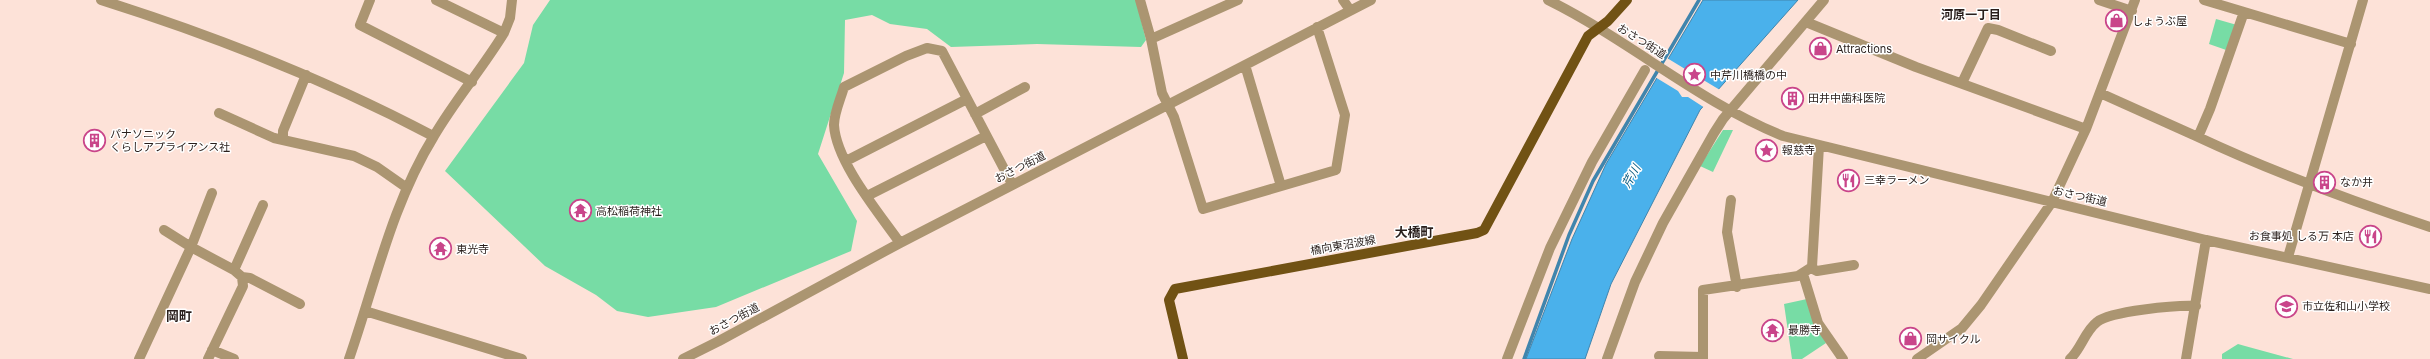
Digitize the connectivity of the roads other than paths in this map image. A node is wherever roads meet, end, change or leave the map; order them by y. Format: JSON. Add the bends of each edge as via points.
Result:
{"nodes":[{"id":1,"x":100,"y":0,"type":"edge"},
{"id":2,"x":370,"y":0,"type":"edge"},
{"id":3,"x":436,"y":0,"type":"edge"},
{"id":4,"x":512,"y":0,"type":"edge"},
{"id":5,"x":1140,"y":0,"type":"edge"},
{"id":6,"x":1238,"y":0,"type":"edge"},
{"id":7,"x":1343,"y":0,"type":"edge"},
{"id":8,"x":1371,"y":0,"type":"edge"},
{"id":9,"x":1548,"y":0,"type":"edge"},
{"id":10,"x":1627,"y":0,"type":"edge"},
{"id":11,"x":1824,"y":0,"type":"edge"},
{"id":12,"x":2099,"y":0,"type":"edge"},
{"id":13,"x":2135,"y":0,"type":"edge"},
{"id":14,"x":2204,"y":0,"type":"edge"},
{"id":15,"x":2363,"y":0,"type":"edge"},
{"id":16,"x":1350,"y":10,"type":"junction"},
{"id":17,"x":2132,"y":11,"type":"junction"},
{"id":18,"x":2244,"y":12,"type":"junction"},
{"id":19,"x":1806,"y":22,"type":"junction"},
{"id":20,"x":1317,"y":27,"type":"junction"},
{"id":21,"x":1598,"y":27,"type":"junction"},
{"id":22,"x":504,"y":33,"type":"junction"},
{"id":23,"x":1151,"y":39,"type":"junction"},
{"id":24,"x":2351,"y":44,"type":"junction"},
{"id":25,"x":2052,"y":51,"type":"dead end"},
{"id":26,"x":1245,"y":65,"type":"junction"},
{"id":27,"x":1645,"y":70,"type":"dead end"},
{"id":28,"x":306,"y":75,"type":"junction"},
{"id":29,"x":472,"y":82,"type":"junction"},
{"id":30,"x":1962,"y":83,"type":"junction"},
{"id":31,"x":1025,"y":87,"type":"dead end"},
{"id":32,"x":2100,"y":93,"type":"junction"},
{"id":33,"x":967,"y":99,"type":"junction"},
{"id":34,"x":1169,"y":104,"type":"junction"},
{"id":35,"x":1726,"y":108,"type":"junction"},
{"id":36,"x":219,"y":113,"type":"dead end"},
{"id":37,"x":975,"y":114,"type":"junction"},
{"id":38,"x":2086,"y":129,"type":"junction"},
{"id":39,"x":433,"y":136,"type":"junction"},
{"id":40,"x":986,"y":136,"type":"junction"},
{"id":41,"x":2198,"y":137,"type":"junction"},
{"id":42,"x":283,"y":140,"type":"junction"},
{"id":43,"x":1819,"y":146,"type":"junction"},
{"id":44,"x":846,"y":161,"type":"junction"},
{"id":45,"x":1012,"y":184,"type":"junction"},
{"id":46,"x":2310,"y":185,"type":"junction"},
{"id":47,"x":1281,"y":186,"type":"junction"},
{"id":48,"x":407,"y":188,"type":"junction"},
{"id":49,"x":212,"y":193,"type":"dead end"},
{"id":50,"x":867,"y":196,"type":"junction"},
{"id":51,"x":1730,"y":200,"type":"dead end"},
{"id":52,"x":2052,"y":202,"type":"junction"},
{"id":53,"x":263,"y":205,"type":"dead end"},
{"id":54,"x":2430,"y":227,"type":"edge"},
{"id":55,"x":164,"y":230,"type":"dead end"},
{"id":56,"x":2206,"y":240,"type":"junction"},
{"id":57,"x":900,"y":243,"type":"junction"},
{"id":58,"x":191,"y":247,"type":"junction"},
{"id":59,"x":2288,"y":257,"type":"junction"},
{"id":60,"x":1854,"y":266,"type":"dead end"},
{"id":61,"x":234,"y":270,"type":"junction"},
{"id":62,"x":1807,"y":271,"type":"junction"},
{"id":63,"x":242,"y":278,"type":"junction"},
{"id":64,"x":1737,"y":287,"type":"junction"},
{"id":65,"x":2430,"y":289,"type":"edge"},
{"id":66,"x":300,"y":304,"type":"dead end"},
{"id":67,"x":2196,"y":306,"type":"junction"},
{"id":68,"x":365,"y":311,"type":"junction"},
{"id":69,"x":210,"y":354,"type":"edge"},
{"id":70,"x":1659,"y":356,"type":"dead end"},
{"id":71,"x":1703,"y":358,"type":"edge"},
{"id":72,"x":139,"y":359,"type":"edge"},
{"id":73,"x":234,"y":359,"type":"edge"},
{"id":74,"x":349,"y":359,"type":"edge"},
{"id":75,"x":522,"y":359,"type":"edge"},
{"id":76,"x":683,"y":359,"type":"edge"},
{"id":77,"x":1182,"y":359,"type":"edge"},
{"id":78,"x":1507,"y":359,"type":"edge"},
{"id":79,"x":1607,"y":359,"type":"edge"},
{"id":80,"x":1843,"y":359,"type":"edge"},
{"id":81,"x":1916,"y":359,"type":"edge"},
{"id":82,"x":2070,"y":359,"type":"edge"},
{"id":83,"x":2186,"y":359,"type":"edge"}],
"edges":[{"from":1,"to":28,"type":"street","via":[[230,43]]},
{"from":2,"to":29,"type":"street","via":[[360,25]]},
{"from":3,"to":22,"type":"street"},
{"from":4,"to":22,"type":"street","via":[[510,18]]},
{"from":5,"to":23,"type":"street"},
{"from":6,"to":23,"type":"street"},
{"from":7,"to":16,"type":"street"},
{"from":8,"to":16,"type":"street","name":"おさつ街道"},
{"from":9,"to":21,"type":"street","name":"おさつ街道"},
{"from":10,"to":21,"type":"main road","name":"橋向東沼波線","via":[[1608,21]]},
{"from":11,"to":19,"type":"street"},
{"from":12,"to":17,"type":"street"},
{"from":13,"to":17,"type":"street"},
{"from":14,"to":18,"type":"street"},
{"from":15,"to":24,"type":"street"},
{"from":16,"to":20,"type":"street","name":"おさつ街道"},
{"from":17,"to":32,"type":"street"},
{"from":18,"to":24,"type":"street"},
{"from":18,"to":41,"type":"street"},
{"from":19,"to":30,"type":"street"},
{"from":19,"to":35,"type":"street"},
{"from":20,"to":26,"type":"street","name":"おさつ街道"},
{"from":20,"to":47,"type":"street","via":[[1345,115],[1336,170]]},
{"from":21,"to":35,"type":"street","name":"おさつ街道"},
{"from":21,"to":77,"type":"main road","name":"橋向東沼波線","via":[[1588,36],[1484,230],[1175,289],[1169,300]]},
{"from":22,"to":29,"type":"street"},
{"from":23,"to":34,"type":"street","via":[[1162,92]]},
{"from":24,"to":46,"type":"street"},
{"from":25,"to":30,"type":"street","via":[[1988,28]]},
{"from":26,"to":34,"type":"street","name":"おさつ街道"},
{"from":26,"to":47,"type":"street"},
{"from":27,"to":78,"type":"street","via":[[1592,162],[1550,248]]},
{"from":28,"to":39,"type":"street"},
{"from":28,"to":42,"type":"street","via":[[283,131]]},
{"from":29,"to":39,"type":"street"},
{"from":30,"to":38,"type":"street"},
{"from":31,"to":37,"type":"street"},
{"from":32,"to":38,"type":"street"},
{"from":32,"to":41,"type":"street"},
{"from":33,"to":37,"type":"street"},
{"from":33,"to":44,"type":"street"},
{"from":33,"to":44,"type":"street","via":[[942,52],[927,48],[844,86],[834,124],[837,146]]},
{"from":34,"to":45,"type":"street","name":"おさつ街道"},
{"from":34,"to":47,"type":"street","via":[[1203,209]]},
{"from":35,"to":43,"type":"street","name":"おさつ街道","via":[[1776,133]]},
{"from":35,"to":79,"type":"street","via":[[1663,223],[1635,282]]},
{"from":36,"to":42,"type":"street"},
{"from":37,"to":40,"type":"street"},
{"from":38,"to":52,"type":"street"},
{"from":39,"to":48,"type":"street"},
{"from":40,"to":45,"type":"street"},
{"from":40,"to":50,"type":"street"},
{"from":41,"to":46,"type":"street"},
{"from":42,"to":48,"type":"street","via":[[354,156],[377,167]]},
{"from":43,"to":52,"type":"street","name":"おさつ街道"},
{"from":43,"to":62,"type":"street"},
{"from":44,"to":50,"type":"street"},
{"from":45,"to":57,"type":"street","name":"おさつ街道"},
{"from":46,"to":54,"type":"street"},
{"from":46,"to":59,"type":"street"},
{"from":48,"to":68,"type":"street"},
{"from":49,"to":58,"type":"street"},
{"from":50,"to":57,"type":"street"},
{"from":51,"to":64,"type":"street","via":[[1727,232]]},
{"from":52,"to":56,"type":"street","name":"おさつ街道"},
{"from":52,"to":81,"type":"street","via":[[1981,305],[1962,328]]},
{"from":53,"to":61,"type":"street"},
{"from":55,"to":58,"type":"street"},
{"from":56,"to":59,"type":"street","name":"おさつ街道"},
{"from":56,"to":67,"type":"street"},
{"from":57,"to":76,"type":"street","name":"おさつ街道"},
{"from":58,"to":61,"type":"street"},
{"from":58,"to":72,"type":"street"},
{"from":59,"to":65,"type":"street","name":"おさつ街道"},
{"from":60,"to":62,"type":"street"},
{"from":61,"to":63,"type":"street"},
{"from":62,"to":64,"type":"street"},
{"from":62,"to":80,"type":"street","via":[[1818,323]]},
{"from":63,"to":66,"type":"street","via":[[250,278]]},
{"from":63,"to":69,"type":"street","via":[[243,286]]},
{"from":64,"to":71,"type":"street","via":[[1703,290]]},
{"from":67,"to":82,"type":"street","via":[[2174,306],[2104,318],[2094,324]]},
{"from":67,"to":83,"type":"street"},
{"from":68,"to":74,"type":"street"},
{"from":68,"to":75,"type":"street"},
{"from":69,"to":73,"type":"street"},
{"from":70,"to":71,"type":"street"}]}
